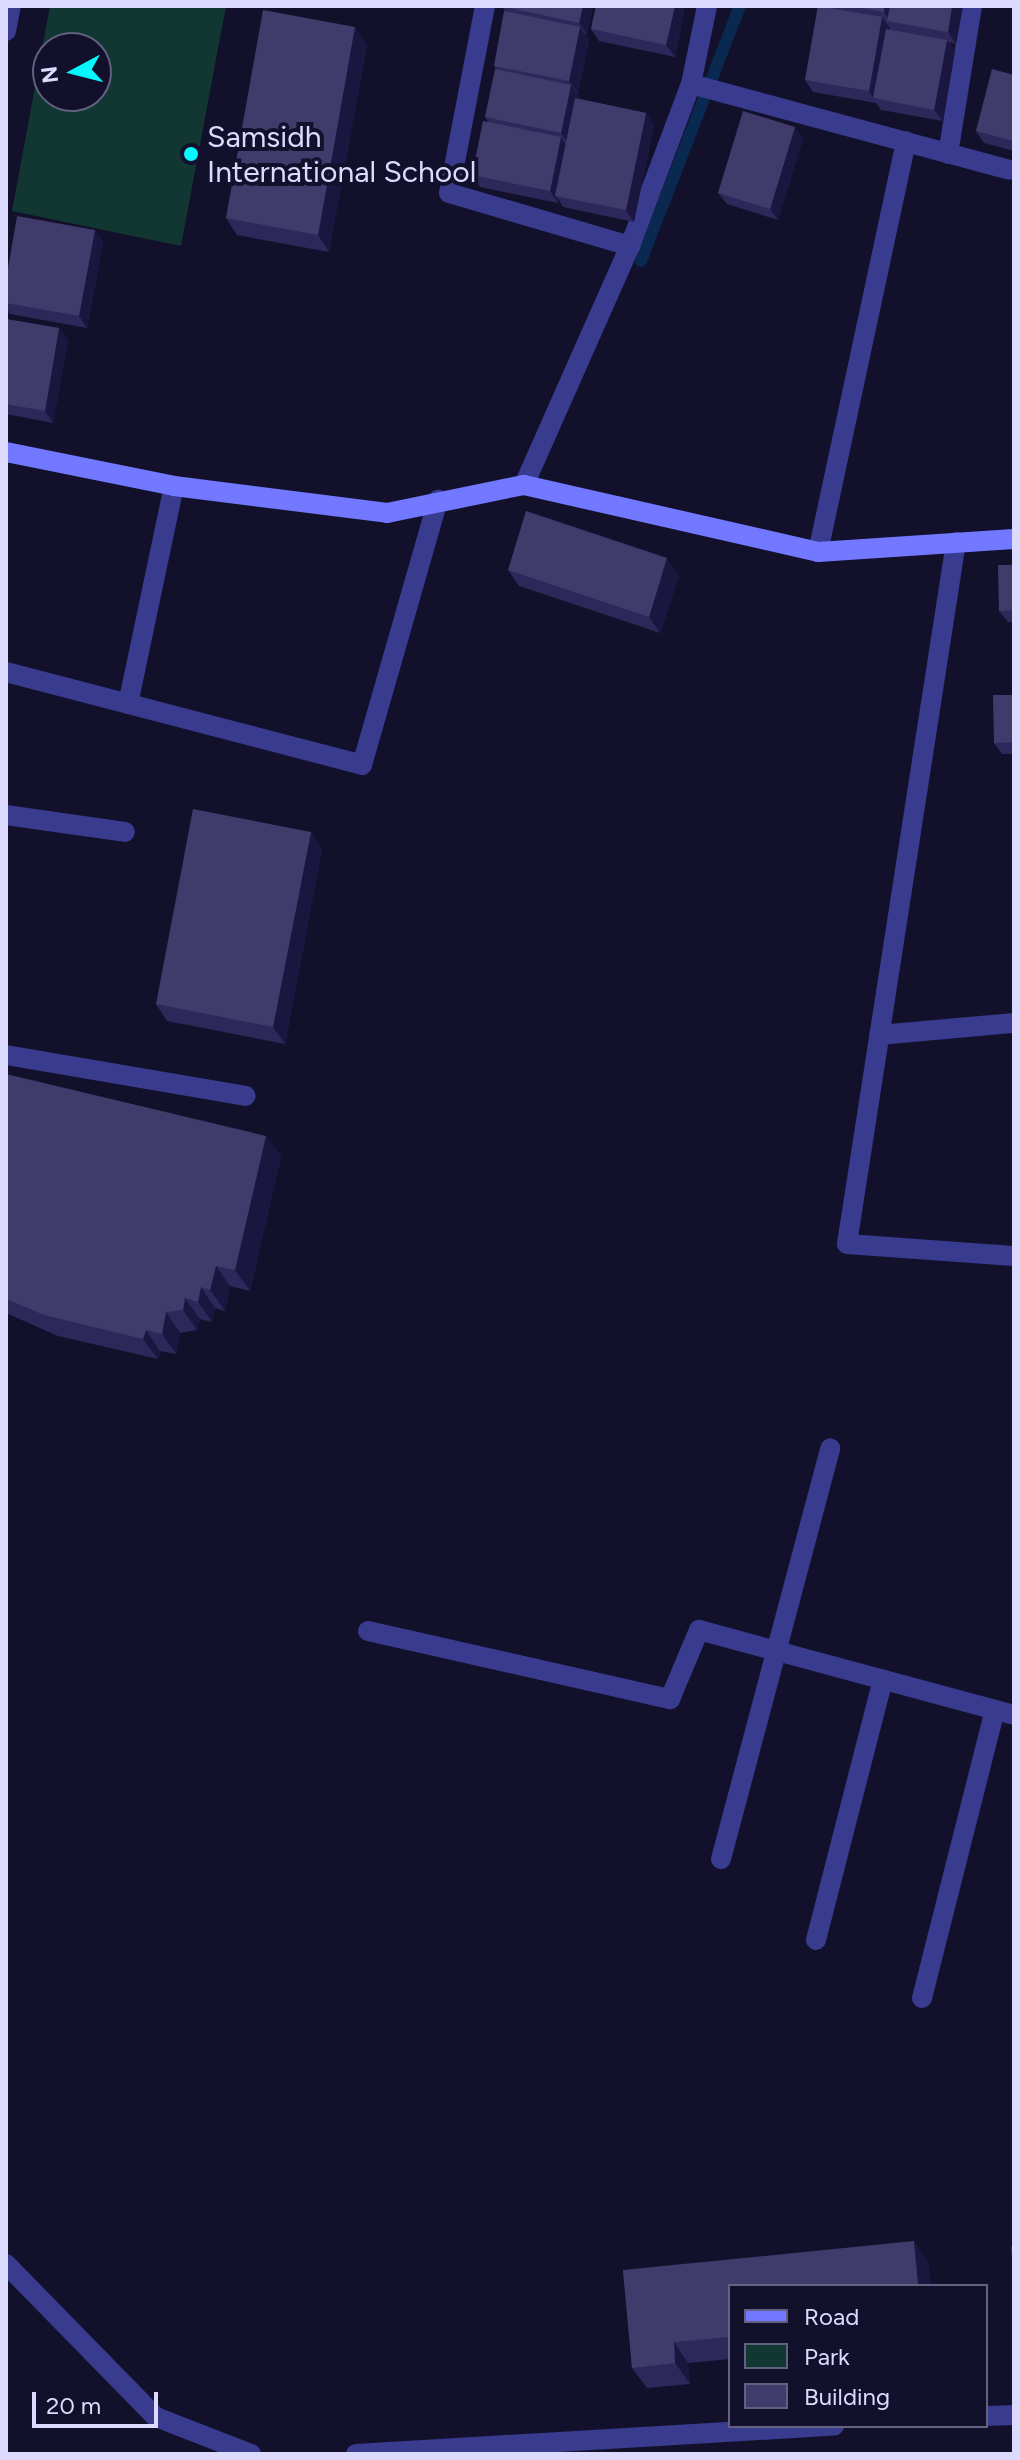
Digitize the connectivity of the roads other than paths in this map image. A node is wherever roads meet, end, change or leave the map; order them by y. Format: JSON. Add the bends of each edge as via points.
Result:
{"nodes":[{"id":1,"x":11,"y":6,"type":"edge"},
{"id":2,"x":485,"y":6,"type":"edge"},
{"id":3,"x":707,"y":6,"type":"edge"},
{"id":4,"x":972,"y":6,"type":"edge"},
{"id":5,"x":6,"y":31,"type":"edge"},
{"id":6,"x":691,"y":84,"type":"junction"},
{"id":7,"x":906,"y":141,"type":"junction"},
{"id":8,"x":948,"y":154,"type":"junction"},
{"id":9,"x":1009,"y":170,"type":"dead end"},
{"id":10,"x":630,"y":246,"type":"junction"},
{"id":11,"x":6,"y":452,"type":"edge"},
{"id":12,"x":524,"y":485,"type":"junction"},
{"id":13,"x":174,"y":486,"type":"junction"},
{"id":14,"x":438,"y":500,"type":"junction"},
{"id":15,"x":1014,"y":539,"type":"edge"},
{"id":16,"x":956,"y":542,"type":"junction"},
{"id":17,"x":818,"y":552,"type":"junction"},
{"id":18,"x":6,"y":672,"type":"edge"},
{"id":19,"x":128,"y":704,"type":"junction"},
{"id":20,"x":6,"y":815,"type":"edge"},
{"id":21,"x":125,"y":832,"type":"dead end"},
{"id":22,"x":1014,"y":1023,"type":"edge"},
{"id":23,"x":879,"y":1035,"type":"junction"},
{"id":24,"x":6,"y":1055,"type":"edge"},
{"id":25,"x":246,"y":1096,"type":"dead end"},
{"id":26,"x":1014,"y":1256,"type":"edge"},
{"id":27,"x":830,"y":1448,"type":"dead end"},
{"id":28,"x":368,"y":1631,"type":"dead end"},
{"id":29,"x":772,"y":1649,"type":"junction"},
{"id":30,"x":883,"y":1679,"type":"junction"},
{"id":31,"x":1004,"y":1712,"type":"edge"},
{"id":32,"x":721,"y":1859,"type":"dead end"},
{"id":33,"x":816,"y":1940,"type":"dead end"},
{"id":34,"x":922,"y":1998,"type":"dead end"},
{"id":35,"x":6,"y":2264,"type":"edge"},
{"id":36,"x":1014,"y":2415,"type":"edge"},
{"id":37,"x":988,"y":2416,"type":"edge"},
{"id":38,"x":800,"y":2428,"type":"edge"},
{"id":39,"x":732,"y":2432,"type":"junction"},
{"id":40,"x":251,"y":2454,"type":"edge"},
{"id":41,"x":356,"y":2454,"type":"edge"},
{"id":42,"x":733,"y":2454,"type":"edge"}],
"edges":[{"from":1,"to":5,"type":"street"},
{"from":2,"to":10,"type":"street","via":[[449,193]]},
{"from":3,"to":6,"type":"street"},
{"from":4,"to":8,"type":"street"},
{"from":6,"to":7,"type":"street"},
{"from":6,"to":10,"type":"street"},
{"from":7,"to":8,"type":"street"},
{"from":7,"to":17,"type":"street"},
{"from":8,"to":9,"type":"street"},
{"from":10,"to":12,"type":"street"},
{"from":11,"to":13,"type":"street"},
{"from":12,"to":14,"type":"street"},
{"from":12,"to":17,"type":"street"},
{"from":13,"to":14,"type":"street","via":[[387,513]]},
{"from":13,"to":19,"type":"street"},
{"from":14,"to":19,"type":"street","via":[[362,765]]},
{"from":15,"to":16,"type":"street"},
{"from":16,"to":17,"type":"street"},
{"from":16,"to":23,"type":"street"},
{"from":18,"to":19,"type":"street"},
{"from":20,"to":21,"type":"street"},
{"from":22,"to":23,"type":"street"},
{"from":23,"to":26,"type":"street","via":[[847,1244]]},
{"from":24,"to":25,"type":"street"},
{"from":27,"to":29,"type":"street"},
{"from":28,"to":29,"type":"street","via":[[670,1699],[699,1630]]},
{"from":29,"to":30,"type":"street"},
{"from":29,"to":32,"type":"street"},
{"from":30,"to":31,"type":"street"},
{"from":30,"to":33,"type":"street"},
{"from":31,"to":34,"type":"street"},
{"from":35,"to":40,"type":"street","via":[[156,2417]]},
{"from":36,"to":37,"type":"street"},
{"from":38,"to":39,"type":"street"},
{"from":39,"to":41,"type":"street"},
{"from":39,"to":42,"type":"street"}]}
